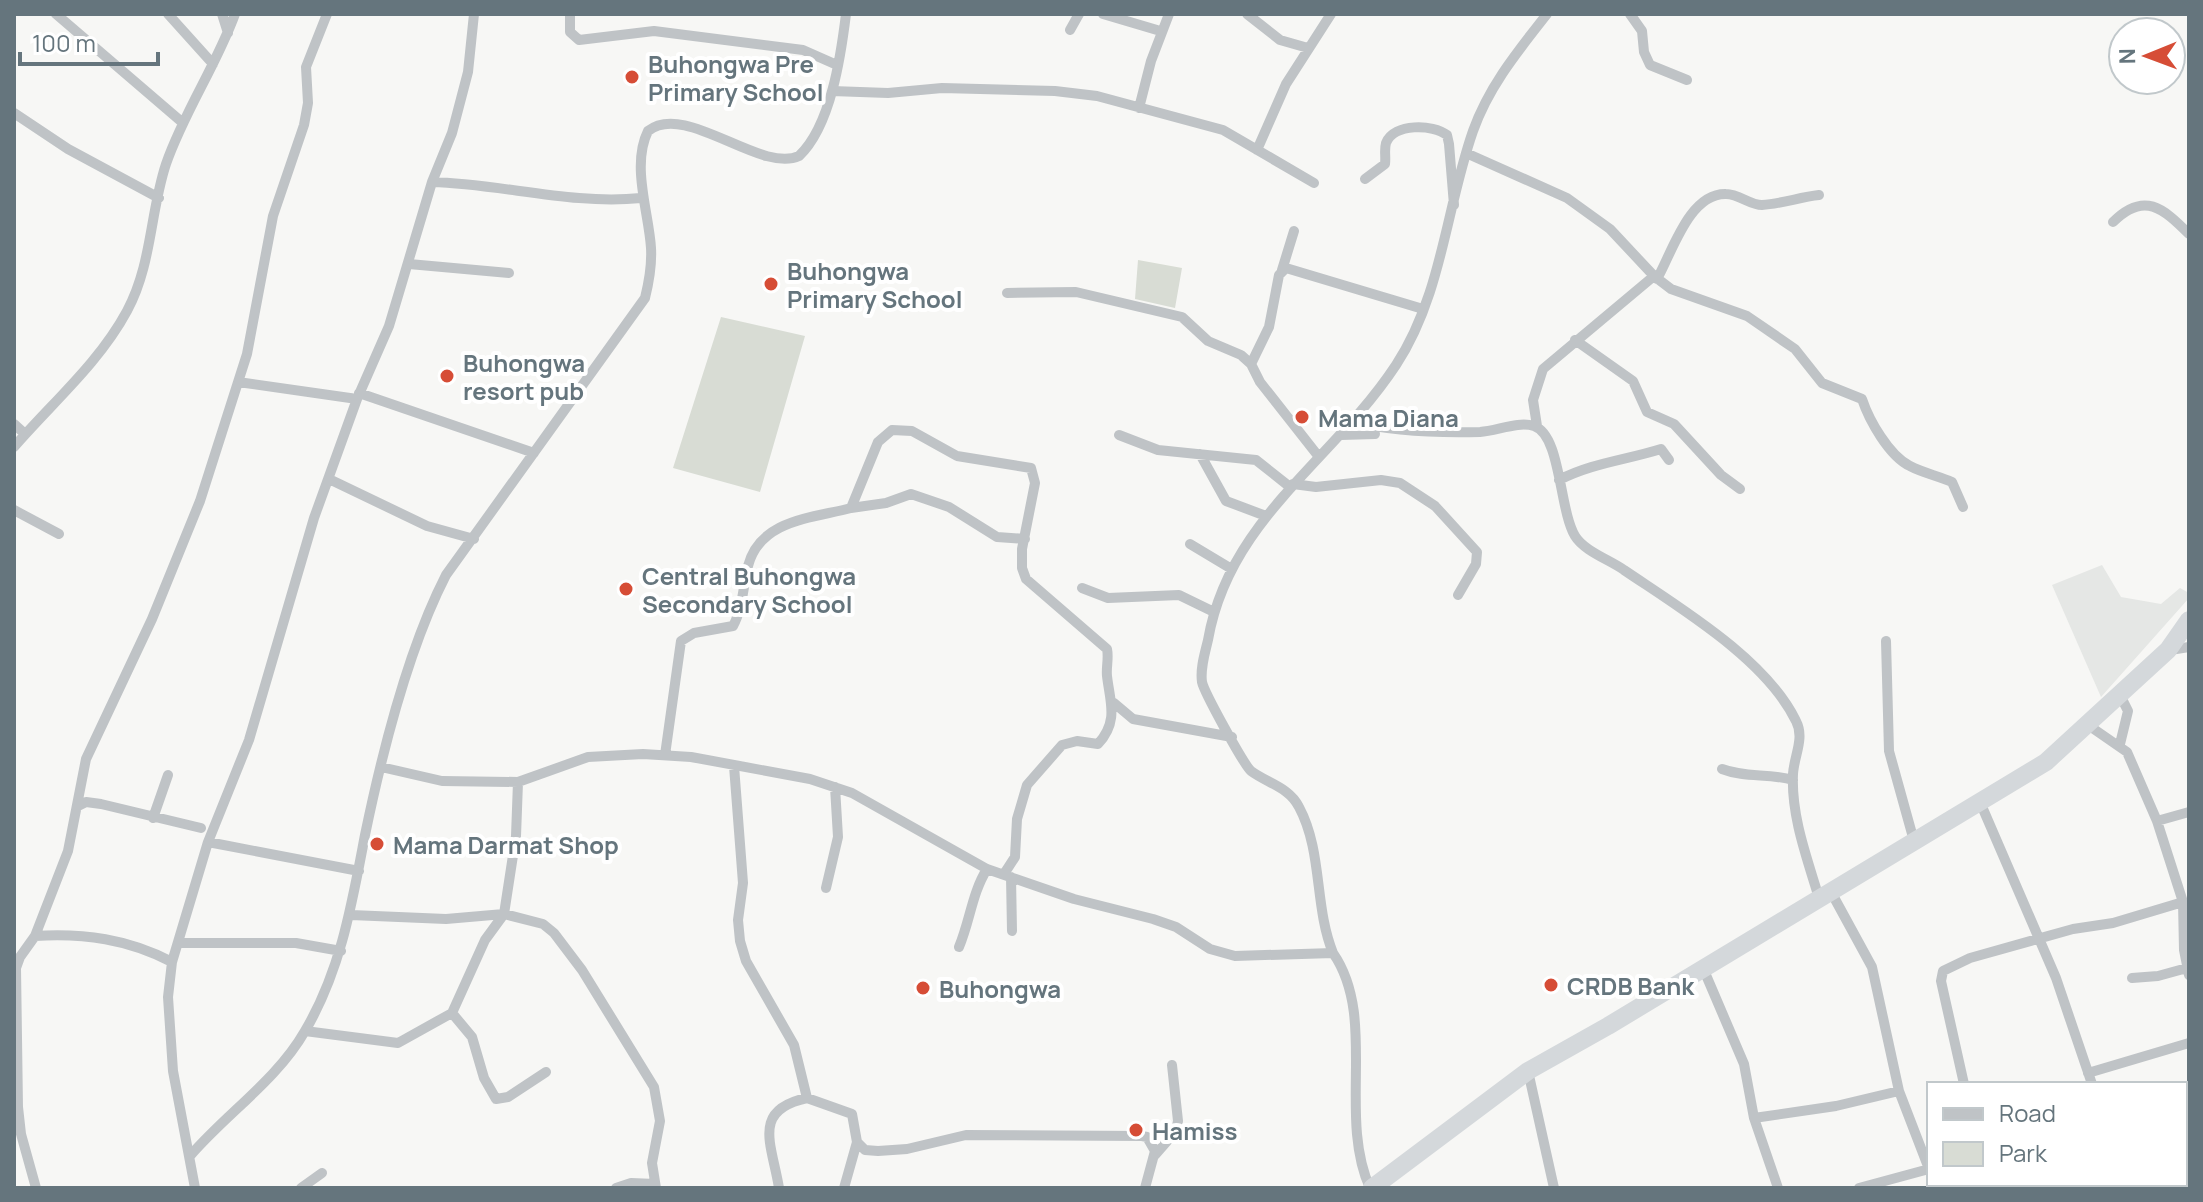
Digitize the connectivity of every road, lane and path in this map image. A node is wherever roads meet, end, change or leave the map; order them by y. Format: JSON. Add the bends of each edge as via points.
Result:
{"nodes":[{"id":1,"x":56,"y":14,"type":"edge"},
{"id":2,"x":168,"y":14,"type":"edge"},
{"id":3,"x":222,"y":14,"type":"edge"},
{"id":4,"x":235,"y":14,"type":"edge"},
{"id":5,"x":327,"y":14,"type":"edge"},
{"id":6,"x":474,"y":14,"type":"edge"},
{"id":7,"x":570,"y":14,"type":"edge"},
{"id":8,"x":846,"y":14,"type":"edge"},
{"id":9,"x":1079,"y":14,"type":"edge"},
{"id":10,"x":1103,"y":14,"type":"edge"},
{"id":11,"x":1169,"y":14,"type":"edge"},
{"id":12,"x":1247,"y":14,"type":"edge"},
{"id":13,"x":1331,"y":14,"type":"edge"},
{"id":14,"x":1547,"y":14,"type":"edge"},
{"id":15,"x":1630,"y":14,"type":"edge"},
{"id":16,"x":1070,"y":30,"type":"dead end"},
{"id":17,"x":1157,"y":30,"type":"dead end"},
{"id":18,"x":228,"y":33,"type":"junction"},
{"id":19,"x":1308,"y":48,"type":"junction"},
{"id":20,"x":213,"y":64,"type":"junction"},
{"id":21,"x":837,"y":65,"type":"junction"},
{"id":22,"x":1687,"y":80,"type":"dead end"},
{"id":23,"x":832,"y":91,"type":"junction"},
{"id":24,"x":1139,"y":108,"type":"junction"},
{"id":25,"x":14,"y":113,"type":"edge"},
{"id":26,"x":183,"y":123,"type":"junction"},
{"id":27,"x":1257,"y":150,"type":"junction"},
{"id":28,"x":1466,"y":153,"type":"junction"},
{"id":29,"x":1365,"y":179,"type":"dead end"},
{"id":30,"x":432,"y":182,"type":"junction"},
{"id":31,"x":1314,"y":183,"type":"dead end"},
{"id":32,"x":1819,"y":195,"type":"dead end"},
{"id":33,"x":159,"y":198,"type":"junction"},
{"id":34,"x":641,"y":198,"type":"junction"},
{"id":35,"x":1454,"y":207,"type":"junction"},
{"id":36,"x":2113,"y":222,"type":"dead end"},
{"id":37,"x":1294,"y":231,"type":"dead end"},
{"id":38,"x":2189,"y":234,"type":"edge"},
{"id":39,"x":409,"y":264,"type":"junction"},
{"id":40,"x":1282,"y":270,"type":"junction"},
{"id":41,"x":509,"y":273,"type":"dead end"},
{"id":42,"x":1656,"y":278,"type":"junction"},
{"id":43,"x":1007,"y":293,"type":"dead end"},
{"id":44,"x":1423,"y":309,"type":"junction"},
{"id":45,"x":1575,"y":340,"type":"junction"},
{"id":46,"x":1251,"y":364,"type":"junction"},
{"id":47,"x":238,"y":382,"type":"junction"},
{"id":48,"x":358,"y":396,"type":"junction"},
{"id":49,"x":1353,"y":422,"type":"junction"},
{"id":50,"x":14,"y":424,"type":"edge"},
{"id":51,"x":1537,"y":426,"type":"junction"},
{"id":52,"x":25,"y":434,"type":"junction"},
{"id":53,"x":1375,"y":434,"type":"dead end"},
{"id":54,"x":1119,"y":435,"type":"dead end"},
{"id":55,"x":1341,"y":435,"type":"junction"},
{"id":56,"x":14,"y":447,"type":"edge"},
{"id":57,"x":534,"y":453,"type":"junction"},
{"id":58,"x":1200,"y":454,"type":"junction"},
{"id":59,"x":1319,"y":457,"type":"junction"},
{"id":60,"x":1669,"y":460,"type":"dead end"},
{"id":61,"x":329,"y":479,"type":"junction"},
{"id":62,"x":1559,"y":480,"type":"junction"},
{"id":63,"x":1292,"y":486,"type":"junction"},
{"id":64,"x":1740,"y":489,"type":"dead end"},
{"id":65,"x":1963,"y":507,"type":"dead end"},
{"id":66,"x":851,"y":508,"type":"junction"},
{"id":67,"x":14,"y":510,"type":"edge"},
{"id":68,"x":1266,"y":516,"type":"junction"},
{"id":69,"x":59,"y":534,"type":"dead end"},
{"id":70,"x":474,"y":539,"type":"junction"},
{"id":71,"x":1025,"y":539,"type":"junction"},
{"id":72,"x":1190,"y":544,"type":"dead end"},
{"id":73,"x":1230,"y":568,"type":"junction"},
{"id":74,"x":1082,"y":588,"type":"dead end"},
{"id":75,"x":1458,"y":595,"type":"dead end"},
{"id":76,"x":1214,"y":612,"type":"junction"},
{"id":77,"x":2189,"y":620,"type":"edge"},
{"id":78,"x":1886,"y":641,"type":"dead end"},
{"id":79,"x":2189,"y":647,"type":"edge"},
{"id":80,"x":2168,"y":650,"type":"junction"},
{"id":81,"x":2120,"y":695,"type":"junction"},
{"id":82,"x":1114,"y":703,"type":"junction"},
{"id":83,"x":2088,"y":725,"type":"junction"},
{"id":84,"x":1232,"y":737,"type":"junction"},
{"id":85,"x":2120,"y":744,"type":"junction"},
{"id":86,"x":665,"y":755,"type":"junction"},
{"id":87,"x":734,"y":766,"type":"junction"},
{"id":88,"x":381,"y":767,"type":"junction"},
{"id":89,"x":1722,"y":769,"type":"dead end"},
{"id":90,"x":168,"y":775,"type":"dead end"},
{"id":91,"x":1793,"y":780,"type":"junction"},
{"id":92,"x":518,"y":782,"type":"junction"},
{"id":93,"x":835,"y":787,"type":"junction"},
{"id":94,"x":1980,"y":802,"type":"junction"},
{"id":95,"x":78,"y":806,"type":"junction"},
{"id":96,"x":2189,"y":812,"type":"edge"},
{"id":97,"x":153,"y":818,"type":"junction"},
{"id":98,"x":2157,"y":821,"type":"junction"},
{"id":99,"x":201,"y":828,"type":"dead end"},
{"id":100,"x":1914,"y":841,"type":"junction"},
{"id":101,"x":208,"y":842,"type":"junction"},
{"id":102,"x":987,"y":869,"type":"junction"},
{"id":103,"x":359,"y":871,"type":"junction"},
{"id":104,"x":1008,"y":876,"type":"junction"},
{"id":105,"x":826,"y":888,"type":"dead end"},
{"id":106,"x":1825,"y":894,"type":"junction"},
{"id":107,"x":2185,"y":900,"type":"edge"},
{"id":108,"x":504,"y":914,"type":"junction"},
{"id":109,"x":351,"y":915,"type":"junction"},
{"id":110,"x":1012,"y":931,"type":"dead end"},
{"id":111,"x":35,"y":936,"type":"junction"},
{"id":112,"x":2040,"y":940,"type":"junction"},
{"id":113,"x":179,"y":943,"type":"junction"},
{"id":114,"x":959,"y":947,"type":"dead end"},
{"id":115,"x":341,"y":951,"type":"junction"},
{"id":116,"x":1333,"y":953,"type":"junction"},
{"id":117,"x":172,"y":962,"type":"junction"},
{"id":118,"x":1703,"y":967,"type":"junction"},
{"id":119,"x":2188,"y":972,"type":"edge"},
{"id":120,"x":2132,"y":978,"type":"dead end"},
{"id":121,"x":452,"y":1013,"type":"junction"},
{"id":122,"x":305,"y":1031,"type":"junction"},
{"id":123,"x":2189,"y":1043,"type":"edge"},
{"id":124,"x":1172,"y":1065,"type":"dead end"},
{"id":125,"x":1528,"y":1071,"type":"junction"},
{"id":126,"x":546,"y":1072,"type":"dead end"},
{"id":127,"x":2090,"y":1078,"type":"edge"},
{"id":128,"x":1964,"y":1082,"type":"edge"},
{"id":129,"x":1899,"y":1091,"type":"junction"},
{"id":130,"x":16,"y":1093,"type":"edge"},
{"id":131,"x":807,"y":1098,"type":"junction"},
{"id":132,"x":1754,"y":1118,"type":"junction"},
{"id":133,"x":857,"y":1142,"type":"junction"},
{"id":134,"x":1155,"y":1155,"type":"junction"},
{"id":135,"x":190,"y":1156,"type":"junction"},
{"id":136,"x":1927,"y":1164,"type":"edge"},
{"id":137,"x":1927,"y":1170,"type":"edge"},
{"id":138,"x":322,"y":1173,"type":"dead end"},
{"id":139,"x":655,"y":1186,"type":"edge"},
{"id":140,"x":1378,"y":1186,"type":"edge"},
{"id":141,"x":36,"y":1188,"type":"edge"},
{"id":142,"x":195,"y":1188,"type":"edge"},
{"id":143,"x":301,"y":1188,"type":"edge"},
{"id":144,"x":616,"y":1188,"type":"edge"},
{"id":145,"x":779,"y":1188,"type":"edge"},
{"id":146,"x":844,"y":1188,"type":"edge"},
{"id":147,"x":1145,"y":1188,"type":"edge"},
{"id":148,"x":1554,"y":1188,"type":"edge"},
{"id":149,"x":1778,"y":1188,"type":"edge"},
{"id":150,"x":1859,"y":1188,"type":"edge"}],
"edges":[{"from":1,"to":26,"type":"street"},
{"from":2,"to":20,"type":"street"},
{"from":3,"to":18,"type":"street"},
{"from":4,"to":18,"type":"street"},
{"from":5,"to":47,"type":"street","via":[[306,67],[304,125],[273,216]]},
{"from":6,"to":30,"type":"street","via":[[461,100]]},
{"from":7,"to":21,"type":"street","via":[[570,32],[579,40],[654,31],[803,50]]},
{"from":8,"to":21,"type":"street"},
{"from":9,"to":16,"type":"street"},
{"from":10,"to":17,"type":"street"},
{"from":11,"to":24,"type":"street"},
{"from":12,"to":19,"type":"street","via":[[1280,40]]},
{"from":13,"to":19,"type":"street"},
{"from":14,"to":28,"type":"street","via":[[1494,84]]},
{"from":15,"to":22,"type":"street","via":[[1642,31],[1650,65]]},
{"from":18,"to":20,"type":"street"},
{"from":19,"to":27,"type":"street"},
{"from":20,"to":26,"type":"street"},
{"from":21,"to":23,"type":"street"},
{"from":23,"to":24,"type":"street","via":[[1055,91]]},
{"from":23,"to":34,"type":"street","via":[[806,150],[793,159],[689,129],[654,126],[643,140]]},
{"from":24,"to":27,"type":"street","via":[[1223,130]]},
{"from":25,"to":33,"type":"street"},
{"from":26,"to":33,"type":"street","via":[[164,169]]},
{"from":27,"to":31,"type":"street"},
{"from":28,"to":35,"type":"street"},
{"from":28,"to":42,"type":"street","via":[[1567,198],[1610,229]]},
{"from":29,"to":35,"type":"street","via":[[1385,164],[1390,138],[1433,127],[1447,135]]},
{"from":30,"to":34,"type":"street","via":[[579,199]]},
{"from":30,"to":39,"type":"street"},
{"from":32,"to":42,"type":"street","via":[[1762,205],[1736,195],[1715,196],[1685,225]]},
{"from":33,"to":52,"type":"street","via":[[142,278],[128,310],[106,344]]},
{"from":34,"to":57,"type":"street","via":[[651,247],[645,298]]},
{"from":35,"to":44,"type":"street"},
{"from":36,"to":38,"type":"street","via":[[2134,205],[2149,205],[2165,211]]},
{"from":37,"to":40,"type":"street"},
{"from":39,"to":41,"type":"street"},
{"from":39,"to":48,"type":"street"},
{"from":40,"to":44,"type":"street","via":[[1295,268]]},
{"from":40,"to":46,"type":"street","via":[[1269,327]]},
{"from":42,"to":45,"type":"street"},
{"from":42,"to":65,"type":"street","via":[[1694,300],[1740,312],[1795,349],[1822,383],[1862,399],[1869,420],[1906,465],[1957,487]]},
{"from":43,"to":46,"type":"street","via":[[1076,292],[1173,313],[1208,341]]},
{"from":44,"to":49,"type":"street","via":[[1401,356]]},
{"from":45,"to":51,"type":"street","via":[[1539,377],[1533,400]]},
{"from":45,"to":64,"type":"street","via":[[1633,381],[1647,412],[1674,424]]},
{"from":46,"to":59,"type":"street"},
{"from":47,"to":48,"type":"street"},
{"from":47,"to":95,"type":"street","via":[[200,501],[158,606],[86,759]]},
{"from":48,"to":57,"type":"street"},
{"from":48,"to":61,"type":"street"},
{"from":49,"to":51,"type":"street","via":[[1422,431]]},
{"from":49,"to":55,"type":"street"},
{"from":50,"to":52,"type":"street"},
{"from":51,"to":62,"type":"street","via":[[1556,455]]},
{"from":52,"to":56,"type":"street"},
{"from":53,"to":55,"type":"street"},
{"from":54,"to":58,"type":"street","via":[[1147,447]]},
{"from":55,"to":59,"type":"street"},
{"from":57,"to":70,"type":"street"},
{"from":58,"to":63,"type":"street","via":[[1256,460]]},
{"from":58,"to":68,"type":"street","via":[[1226,501]]},
{"from":59,"to":63,"type":"street"},
{"from":60,"to":62,"type":"street","via":[[1665,451],[1657,450],[1596,463]]},
{"from":61,"to":70,"type":"street","via":[[427,526]]},
{"from":61,"to":101,"type":"street","via":[[249,740]]},
{"from":62,"to":91,"type":"street","via":[[1577,540],[1703,624],[1760,672],[1799,728]]},
{"from":63,"to":68,"type":"street"},
{"from":63,"to":75,"type":"street","via":[[1392,480],[1419,494],[1477,552]]},
{"from":66,"to":71,"type":"street","via":[[911,494],[949,507],[997,537]]},
{"from":66,"to":71,"type":"street","via":[[878,442],[892,430],[912,431],[957,456],[1031,468],[1035,483]]},
{"from":66,"to":86,"type":"street","via":[[797,519],[771,533],[749,562],[733,626],[694,633],[681,641]]},
{"from":67,"to":69,"type":"street"},
{"from":68,"to":73,"type":"street"},
{"from":70,"to":88,"type":"street","via":[[433,600]]},
{"from":71,"to":82,"type":"street","via":[[1026,579],[1107,649]]},
{"from":72,"to":73,"type":"street"},
{"from":73,"to":76,"type":"street"},
{"from":74,"to":76,"type":"street","via":[[1104,598],[1179,595]]},
{"from":76,"to":84,"type":"street","via":[[1202,684]]},
{"from":77,"to":80,"type":"highway"},
{"from":78,"to":100,"type":"street","via":[[1889,751]]},
{"from":79,"to":80,"type":"street"},
{"from":80,"to":81,"type":"highway"},
{"from":81,"to":83,"type":"highway"},
{"from":81,"to":85,"type":"street","via":[[2128,711]]},
{"from":82,"to":84,"type":"street","via":[[1133,719]]},
{"from":82,"to":104,"type":"street","via":[[1111,723],[1098,744],[1062,745],[1027,785]]},
{"from":83,"to":85,"type":"street"},
{"from":83,"to":94,"type":"highway","via":[[2046,762]]},
{"from":84,"to":116,"type":"street","via":[[1244,764],[1286,791],[1299,808]]},
{"from":85,"to":98,"type":"street"},
{"from":86,"to":87,"type":"street"},
{"from":86,"to":92,"type":"street","via":[[588,757]]},
{"from":87,"to":93,"type":"street"},
{"from":87,"to":131,"type":"street","via":[[743,883],[740,941],[794,1045]]},
{"from":88,"to":92,"type":"street","via":[[442,781]]},
{"from":88,"to":103,"type":"street"},
{"from":89,"to":91,"type":"street"},
{"from":90,"to":97,"type":"street"},
{"from":91,"to":106,"type":"street","via":[[1798,826]]},
{"from":92,"to":108,"type":"street"},
{"from":93,"to":102,"type":"street"},
{"from":93,"to":105,"type":"street","via":[[838,837]]},
{"from":94,"to":100,"type":"highway"},
{"from":94,"to":112,"type":"street"},
{"from":95,"to":97,"type":"street","via":[[101,804]]},
{"from":95,"to":111,"type":"street","via":[[68,851]]},
{"from":96,"to":98,"type":"street"},
{"from":97,"to":99,"type":"street"},
{"from":98,"to":107,"type":"street"},
{"from":100,"to":106,"type":"highway"},
{"from":101,"to":103,"type":"street"},
{"from":101,"to":113,"type":"street"},
{"from":102,"to":104,"type":"street"},
{"from":102,"to":114,"type":"street","via":[[977,883]]},
{"from":103,"to":109,"type":"street"},
{"from":104,"to":110,"type":"street"},
{"from":104,"to":116,"type":"street","via":[[1176,927],[1210,949],[1235,956]]},
{"from":106,"to":118,"type":"highway"},
{"from":106,"to":129,"type":"street","via":[[1872,967]]},
{"from":107,"to":112,"type":"street"},
{"from":107,"to":119,"type":"street"},
{"from":108,"to":109,"type":"street","via":[[446,919]]},
{"from":108,"to":121,"type":"street","via":[[485,940]]},
{"from":108,"to":139,"type":"street","via":[[543,924],[554,933],[647,1073],[659,1106],[652,1163]]},
{"from":109,"to":115,"type":"street"},
{"from":111,"to":117,"type":"street","via":[[105,938]]},
{"from":111,"to":130,"type":"street","via":[[16,968]]},
{"from":112,"to":127,"type":"street"},
{"from":112,"to":128,"type":"street","via":[[1970,958],[1943,971]]},
{"from":113,"to":115,"type":"street","via":[[296,943]]},
{"from":113,"to":117,"type":"street"},
{"from":115,"to":122,"type":"street"},
{"from":116,"to":140,"type":"street","via":[[1346,972],[1353,998],[1364,1174]]},
{"from":117,"to":135,"type":"street","via":[[168,997],[173,1071]]},
{"from":118,"to":125,"type":"highway"},
{"from":118,"to":132,"type":"street","via":[[1744,1064]]},
{"from":119,"to":120,"type":"street"},
{"from":121,"to":122,"type":"street","via":[[398,1043]]},
{"from":121,"to":126,"type":"street","via":[[472,1037],[496,1099]]},
{"from":122,"to":135,"type":"street","via":[[270,1076]]},
{"from":123,"to":127,"type":"street"},
{"from":124,"to":134,"type":"street","via":[[1178,1121]]},
{"from":125,"to":140,"type":"highway"},
{"from":125,"to":148,"type":"street"},
{"from":129,"to":132,"type":"street"},
{"from":129,"to":136,"type":"street"},
{"from":130,"to":141,"type":"street"},
{"from":131,"to":133,"type":"street","via":[[852,1114]]},
{"from":131,"to":145,"type":"street","via":[[779,1106],[772,1115],[769,1128]]},
{"from":132,"to":149,"type":"street"},
{"from":133,"to":134,"type":"street","via":[[865,1150],[878,1151],[966,1135],[1122,1134],[1147,1137]]},
{"from":133,"to":146,"type":"street"},
{"from":134,"to":147,"type":"street"},
{"from":135,"to":142,"type":"street"},
{"from":137,"to":150,"type":"street"},
{"from":138,"to":143,"type":"street"},
{"from":139,"to":144,"type":"street","via":[[631,1183]]}]}
